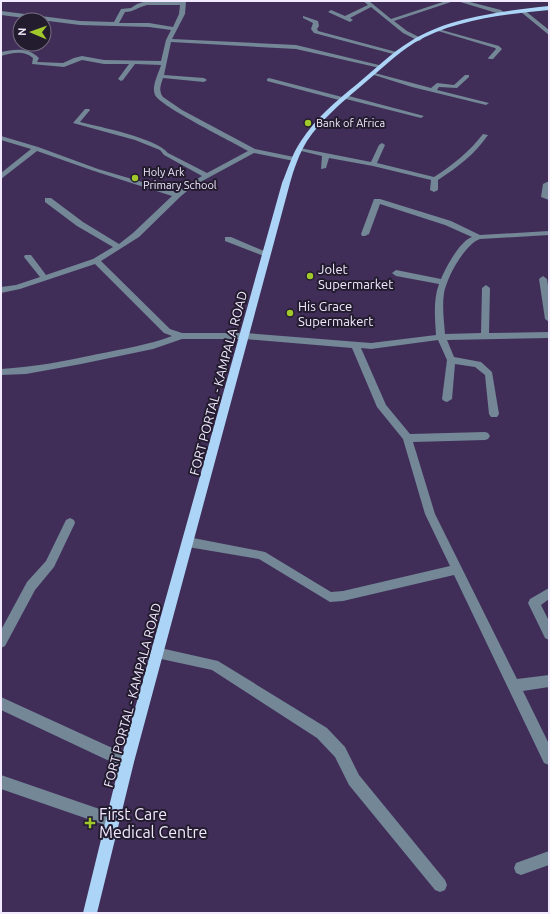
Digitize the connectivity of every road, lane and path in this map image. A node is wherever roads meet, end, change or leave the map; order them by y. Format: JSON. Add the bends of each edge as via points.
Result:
{"nodes":[{"id":1,"x":366,"y":1,"type":"edge"},
{"id":2,"x":452,"y":1,"type":"edge"},
{"id":3,"x":460,"y":1,"type":"edge"},
{"id":4,"x":183,"y":2,"type":"edge"},
{"id":5,"x":493,"y":3,"type":"dead end"},
{"id":6,"x":371,"y":5,"type":"junction"},
{"id":7,"x":549,"y":8,"type":"edge"},
{"id":8,"x":524,"y":11,"type":"junction"},
{"id":9,"x":331,"y":12,"type":"dead end"},
{"id":10,"x":501,"y":12,"type":"junction"},
{"id":11,"x":1,"y":13,"type":"edge"},
{"id":12,"x":305,"y":17,"type":"dead end"},
{"id":13,"x":392,"y":20,"type":"junction"},
{"id":14,"x":116,"y":24,"type":"junction"},
{"id":15,"x":175,"y":29,"type":"junction"},
{"id":16,"x":440,"y":30,"type":"junction"},
{"id":17,"x":549,"y":33,"type":"edge"},
{"id":18,"x":419,"y":39,"type":"junction"},
{"id":19,"x":169,"y":40,"type":"junction"},
{"id":20,"x":397,"y":53,"type":"junction"},
{"id":21,"x":1,"y":54,"type":"edge"},
{"id":22,"x":491,"y":58,"type":"dead end"},
{"id":23,"x":134,"y":62,"type":"junction"},
{"id":24,"x":164,"y":63,"type":"junction"},
{"id":25,"x":380,"y":66,"type":"junction"},
{"id":26,"x":373,"y":73,"type":"junction"},
{"id":27,"x":161,"y":76,"type":"junction"},
{"id":28,"x":467,"y":76,"type":"dead end"},
{"id":29,"x":121,"y":79,"type":"dead end"},
{"id":30,"x":204,"y":80,"type":"dead end"},
{"id":31,"x":269,"y":80,"type":"dead end"},
{"id":32,"x":433,"y":91,"type":"junction"},
{"id":33,"x":344,"y":98,"type":"junction"},
{"id":34,"x":486,"y":102,"type":"dead end"},
{"id":35,"x":87,"y":110,"type":"dead end"},
{"id":36,"x":421,"y":116,"type":"dead end"},
{"id":37,"x":485,"y":135,"type":"dead end"},
{"id":38,"x":1,"y":138,"type":"edge"},
{"id":39,"x":382,"y":145,"type":"dead end"},
{"id":40,"x":36,"y":148,"type":"junction"},
{"id":41,"x":300,"y":150,"type":"junction"},
{"id":42,"x":253,"y":151,"type":"junction"},
{"id":43,"x":326,"y":155,"type":"junction"},
{"id":44,"x":294,"y":159,"type":"junction"},
{"id":45,"x":373,"y":164,"type":"junction"},
{"id":46,"x":323,"y":168,"type":"dead end"},
{"id":47,"x":207,"y":176,"type":"junction"},
{"id":48,"x":1,"y":177,"type":"edge"},
{"id":49,"x":435,"y":179,"type":"junction"},
{"id":50,"x":547,"y":184,"type":"dead end"},
{"id":51,"x":434,"y":190,"type":"dead end"},
{"id":52,"x":177,"y":195,"type":"junction"},
{"id":53,"x":549,"y":198,"type":"edge"},
{"id":54,"x":48,"y":200,"type":"dead end"},
{"id":55,"x":549,"y":233,"type":"edge"},
{"id":56,"x":365,"y":234,"type":"dead end"},
{"id":57,"x":479,"y":237,"type":"junction"},
{"id":58,"x":228,"y":239,"type":"dead end"},
{"id":59,"x":119,"y":248,"type":"junction"},
{"id":60,"x":267,"y":254,"type":"junction"},
{"id":61,"x":28,"y":257,"type":"dead end"},
{"id":62,"x":96,"y":261,"type":"junction"},
{"id":63,"x":396,"y":273,"type":"dead end"},
{"id":64,"x":44,"y":277,"type":"junction"},
{"id":65,"x":543,"y":279,"type":"dead end"},
{"id":66,"x":443,"y":282,"type":"junction"},
{"id":67,"x":486,"y":288,"type":"dead end"},
{"id":68,"x":1,"y":290,"type":"edge"},
{"id":69,"x":549,"y":319,"type":"edge"},
{"id":70,"x":549,"y":335,"type":"edge"},
{"id":71,"x":181,"y":336,"type":"junction"},
{"id":72,"x":245,"y":336,"type":"junction"},
{"id":73,"x":441,"y":337,"type":"junction"},
{"id":74,"x":485,"y":337,"type":"junction"},
{"id":75,"x":356,"y":346,"type":"junction"},
{"id":76,"x":451,"y":360,"type":"junction"},
{"id":77,"x":1,"y":372,"type":"edge"},
{"id":78,"x":447,"y":399,"type":"dead end"},
{"id":79,"x":494,"y":414,"type":"dead end"},
{"id":80,"x":485,"y":436,"type":"dead end"},
{"id":81,"x":407,"y":438,"type":"junction"},
{"id":82,"x":70,"y":523,"type":"dead end"},
{"id":83,"x":188,"y":542,"type":"junction"},
{"id":84,"x":457,"y":569,"type":"junction"},
{"id":85,"x":549,"y":594,"type":"edge"},
{"id":86,"x":549,"y":634,"type":"edge"},
{"id":87,"x":1,"y":642,"type":"edge"},
{"id":88,"x":156,"y":653,"type":"junction"},
{"id":89,"x":549,"y":681,"type":"edge"},
{"id":90,"x":514,"y":686,"type":"junction"},
{"id":91,"x":1,"y":703,"type":"edge"},
{"id":92,"x":549,"y":758,"type":"edge"},
{"id":93,"x":126,"y":762,"type":"junction"},
{"id":94,"x":1,"y":782,"type":"edge"},
{"id":95,"x":111,"y":820,"type":"junction"},
{"id":96,"x":549,"y":858,"type":"edge"},
{"id":97,"x":521,"y":868,"type":"dead end"},
{"id":98,"x":440,"y":885,"type":"dead end"},
{"id":99,"x":90,"y":913,"type":"edge"}],
"edges":[{"from":1,"to":6,"type":"street"},
{"from":2,"to":13,"type":"street"},
{"from":3,"to":10,"type":"street"},
{"from":4,"to":14,"type":"street","via":[[146,3],[132,10],[123,10]]},
{"from":4,"to":15,"type":"street","via":[[182,14]]},
{"from":5,"to":10,"type":"street"},
{"from":6,"to":9,"type":"street","via":[[348,19]]},
{"from":6,"to":13,"type":"street"},
{"from":7,"to":8,"type":"main road","name":"FORT PORTAL - KAMPALA ROAD"},
{"from":8,"to":10,"type":"main road","name":"FORT PORTAL - KAMPALA ROAD"},
{"from":8,"to":17,"type":"street"},
{"from":10,"to":16,"type":"main road","name":"FORT PORTAL - KAMPALA ROAD"},
{"from":11,"to":14,"type":"street","via":[[80,23]]},
{"from":12,"to":20,"type":"street","via":[[316,22],[316,32]]},
{"from":13,"to":18,"type":"street","via":[[405,32]]},
{"from":14,"to":15,"type":"street"},
{"from":15,"to":19,"type":"street"},
{"from":16,"to":18,"type":"main road","name":"FORT PORTAL - KAMPALA ROAD"},
{"from":16,"to":22,"type":"street","via":[[497,47],[499,49]]},
{"from":18,"to":20,"type":"main road","name":"FORT PORTAL - KAMPALA ROAD"},
{"from":19,"to":24,"type":"street"},
{"from":19,"to":25,"type":"street","via":[[296,47]]},
{"from":20,"to":25,"type":"main road","name":"FORT PORTAL - KAMPALA ROAD"},
{"from":21,"to":23,"type":"street","via":[[17,50],[34,55],[34,62],[59,65],[67,65],[82,58],[104,62]]},
{"from":23,"to":24,"type":"street"},
{"from":23,"to":29,"type":"street"},
{"from":24,"to":27,"type":"street"},
{"from":25,"to":26,"type":"main road","name":"FORT PORTAL - KAMPALA ROAD"},
{"from":26,"to":32,"type":"street"},
{"from":26,"to":33,"type":"main road","name":"FORT PORTAL - KAMPALA ROAD"},
{"from":27,"to":30,"type":"street"},
{"from":27,"to":42,"type":"street","via":[[157,90],[161,98]]},
{"from":28,"to":32,"type":"street","via":[[455,87],[437,85]]},
{"from":31,"to":33,"type":"street"},
{"from":32,"to":34,"type":"street"},
{"from":33,"to":36,"type":"street"},
{"from":33,"to":41,"type":"main road","name":"FORT PORTAL - KAMPALA ROAD","via":[[316,125]]},
{"from":35,"to":47,"type":"street","via":[[76,123],[137,139],[162,149],[166,154]]},
{"from":37,"to":49,"type":"street","via":[[476,149],[464,160]]},
{"from":38,"to":40,"type":"street"},
{"from":39,"to":45,"type":"street"},
{"from":40,"to":48,"type":"street"},
{"from":40,"to":52,"type":"street"},
{"from":41,"to":43,"type":"street"},
{"from":41,"to":44,"type":"main road","name":"FORT PORTAL - KAMPALA ROAD"},
{"from":42,"to":44,"type":"street"},
{"from":42,"to":47,"type":"street"},
{"from":43,"to":45,"type":"street"},
{"from":43,"to":46,"type":"street"},
{"from":44,"to":60,"type":"main road","name":"FORT PORTAL - KAMPALA ROAD"},
{"from":45,"to":49,"type":"street"},
{"from":47,"to":52,"type":"street"},
{"from":49,"to":51,"type":"street"},
{"from":50,"to":53,"type":"street","via":[[545,197]]},
{"from":52,"to":59,"type":"street","via":[[153,220]]},
{"from":54,"to":59,"type":"street"},
{"from":55,"to":57,"type":"street"},
{"from":56,"to":57,"type":"street","via":[[377,201],[448,223]]},
{"from":57,"to":66,"type":"street","via":[[470,240],[461,251]]},
{"from":58,"to":60,"type":"street"},
{"from":59,"to":62,"type":"street"},
{"from":60,"to":72,"type":"main road","name":"FORT PORTAL - KAMPALA ROAD"},
{"from":61,"to":64,"type":"street"},
{"from":62,"to":64,"type":"street"},
{"from":62,"to":71,"type":"street","via":[[167,331]]},
{"from":63,"to":66,"type":"street"},
{"from":64,"to":68,"type":"street"},
{"from":65,"to":69,"type":"street"},
{"from":66,"to":73,"type":"street","via":[[439,314]]},
{"from":67,"to":74,"type":"street"},
{"from":70,"to":74,"type":"street"},
{"from":71,"to":72,"type":"street"},
{"from":71,"to":77,"type":"street","via":[[153,346],[81,361],[26,371]]},
{"from":72,"to":75,"type":"street"},
{"from":72,"to":83,"type":"main road","name":"FORT PORTAL - KAMPALA ROAD"},
{"from":73,"to":74,"type":"street"},
{"from":73,"to":75,"type":"street"},
{"from":73,"to":76,"type":"street"},
{"from":75,"to":81,"type":"street","via":[[382,407]]},
{"from":76,"to":78,"type":"street"},
{"from":76,"to":79,"type":"street","via":[[478,364],[489,374]]},
{"from":80,"to":81,"type":"street"},
{"from":81,"to":84,"type":"street","via":[[430,514]]},
{"from":82,"to":87,"type":"street","via":[[50,564],[31,586]]},
{"from":83,"to":84,"type":"street","via":[[261,556],[330,596],[343,596]]},
{"from":83,"to":88,"type":"main road","name":"FORT PORTAL - KAMPALA ROAD"},
{"from":84,"to":90,"type":"street"},
{"from":85,"to":86,"type":"street","via":[[534,603]]},
{"from":88,"to":93,"type":"main road","name":"FORT PORTAL - KAMPALA ROAD"},
{"from":88,"to":98,"type":"street","via":[[214,665],[322,733],[340,752],[354,780]]},
{"from":89,"to":90,"type":"street"},
{"from":90,"to":92,"type":"street"},
{"from":91,"to":93,"type":"street"},
{"from":93,"to":95,"type":"main road","name":"FORT PORTAL - KAMPALA ROAD"},
{"from":94,"to":95,"type":"street"},
{"from":95,"to":99,"type":"main road","name":"FORT PORTAL - KAMPALA ROAD"},
{"from":96,"to":97,"type":"street"}]}
